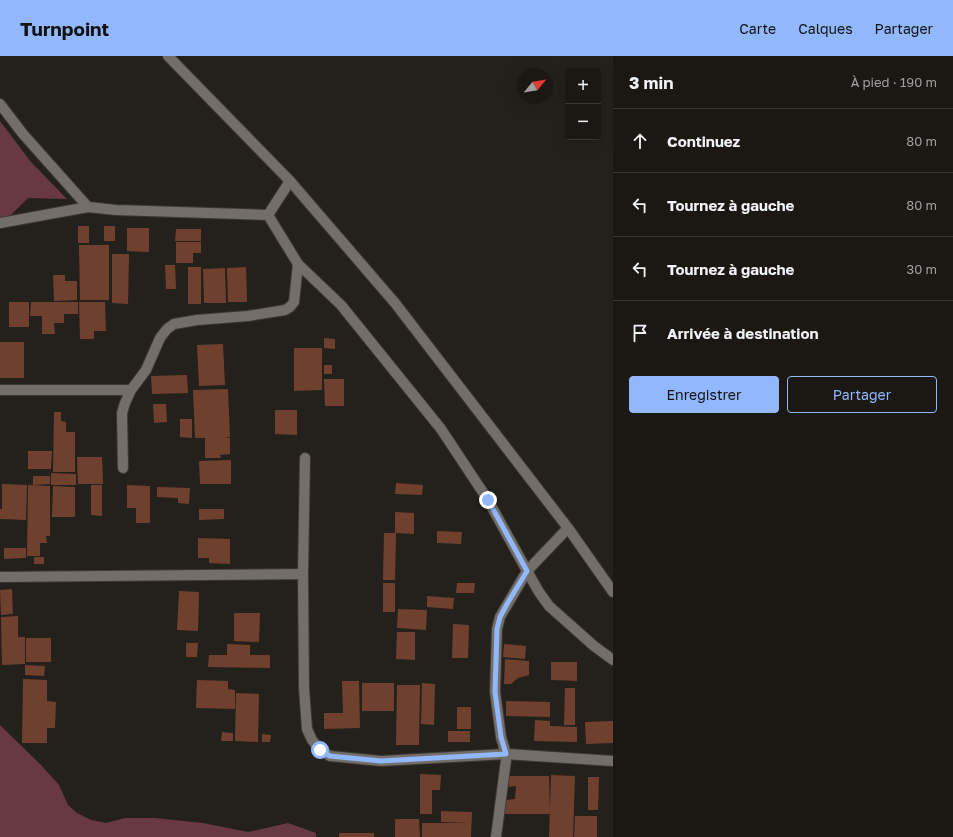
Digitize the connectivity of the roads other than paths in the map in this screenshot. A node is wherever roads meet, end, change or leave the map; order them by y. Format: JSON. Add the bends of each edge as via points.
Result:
{"nodes":[{"id":1,"x":168,"y":56,"type":"edge"},
{"id":2,"x":0,"y":104,"type":"edge"},
{"id":3,"x":290,"y":181,"type":"junction"},
{"id":4,"x":88,"y":207,"type":"junction"},
{"id":5,"x":268,"y":215,"type":"junction"},
{"id":6,"x":0,"y":223,"type":"edge"},
{"id":7,"x":298,"y":264,"type":"junction"},
{"id":8,"x":0,"y":390,"type":"edge"},
{"id":9,"x":130,"y":390,"type":"junction"},
{"id":10,"x":306,"y":458,"type":"dead end"},
{"id":11,"x":123,"y":468,"type":"dead end"},
{"id":12,"x":568,"y":528,"type":"junction"},
{"id":13,"x":527,"y":571,"type":"junction"},
{"id":14,"x":303,"y":574,"type":"junction"},
{"id":15,"x":0,"y":577,"type":"edge"},
{"id":16,"x":613,"y":592,"type":"edge"},
{"id":17,"x":613,"y":660,"type":"edge"},
{"id":18,"x":506,"y":754,"type":"junction"},
{"id":19,"x":613,"y":761,"type":"edge"},
{"id":20,"x":496,"y":837,"type":"edge"}],
"edges":[{"from":1,"to":3,"type":"street"},
{"from":2,"to":4,"type":"street","via":[[23,134]]},
{"from":3,"to":5,"type":"street"},
{"from":3,"to":12,"type":"street","via":[[395,303]]},
{"from":4,"to":5,"type":"street"},
{"from":4,"to":6,"type":"street"},
{"from":5,"to":7,"type":"street"},
{"from":7,"to":9,"type":"street","via":[[294,302],[290,307],[248,316],[174,324],[160,338],[146,370]]},
{"from":7,"to":13,"type":"street","via":[[341,306],[441,429],[488,500]]},
{"from":8,"to":9,"type":"street"},
{"from":9,"to":11,"type":"street","via":[[122,413]]},
{"from":10,"to":14,"type":"street"},
{"from":12,"to":13,"type":"street"},
{"from":12,"to":16,"type":"street"},
{"from":13,"to":17,"type":"street","via":[[550,606]]},
{"from":13,"to":18,"type":"street","via":[[500,617],[497,629],[495,692]]},
{"from":14,"to":15,"type":"street"},
{"from":14,"to":18,"type":"street","via":[[307,729],[320,750],[330,756],[381,761]]},
{"from":18,"to":19,"type":"street"},
{"from":18,"to":20,"type":"street"}]}
